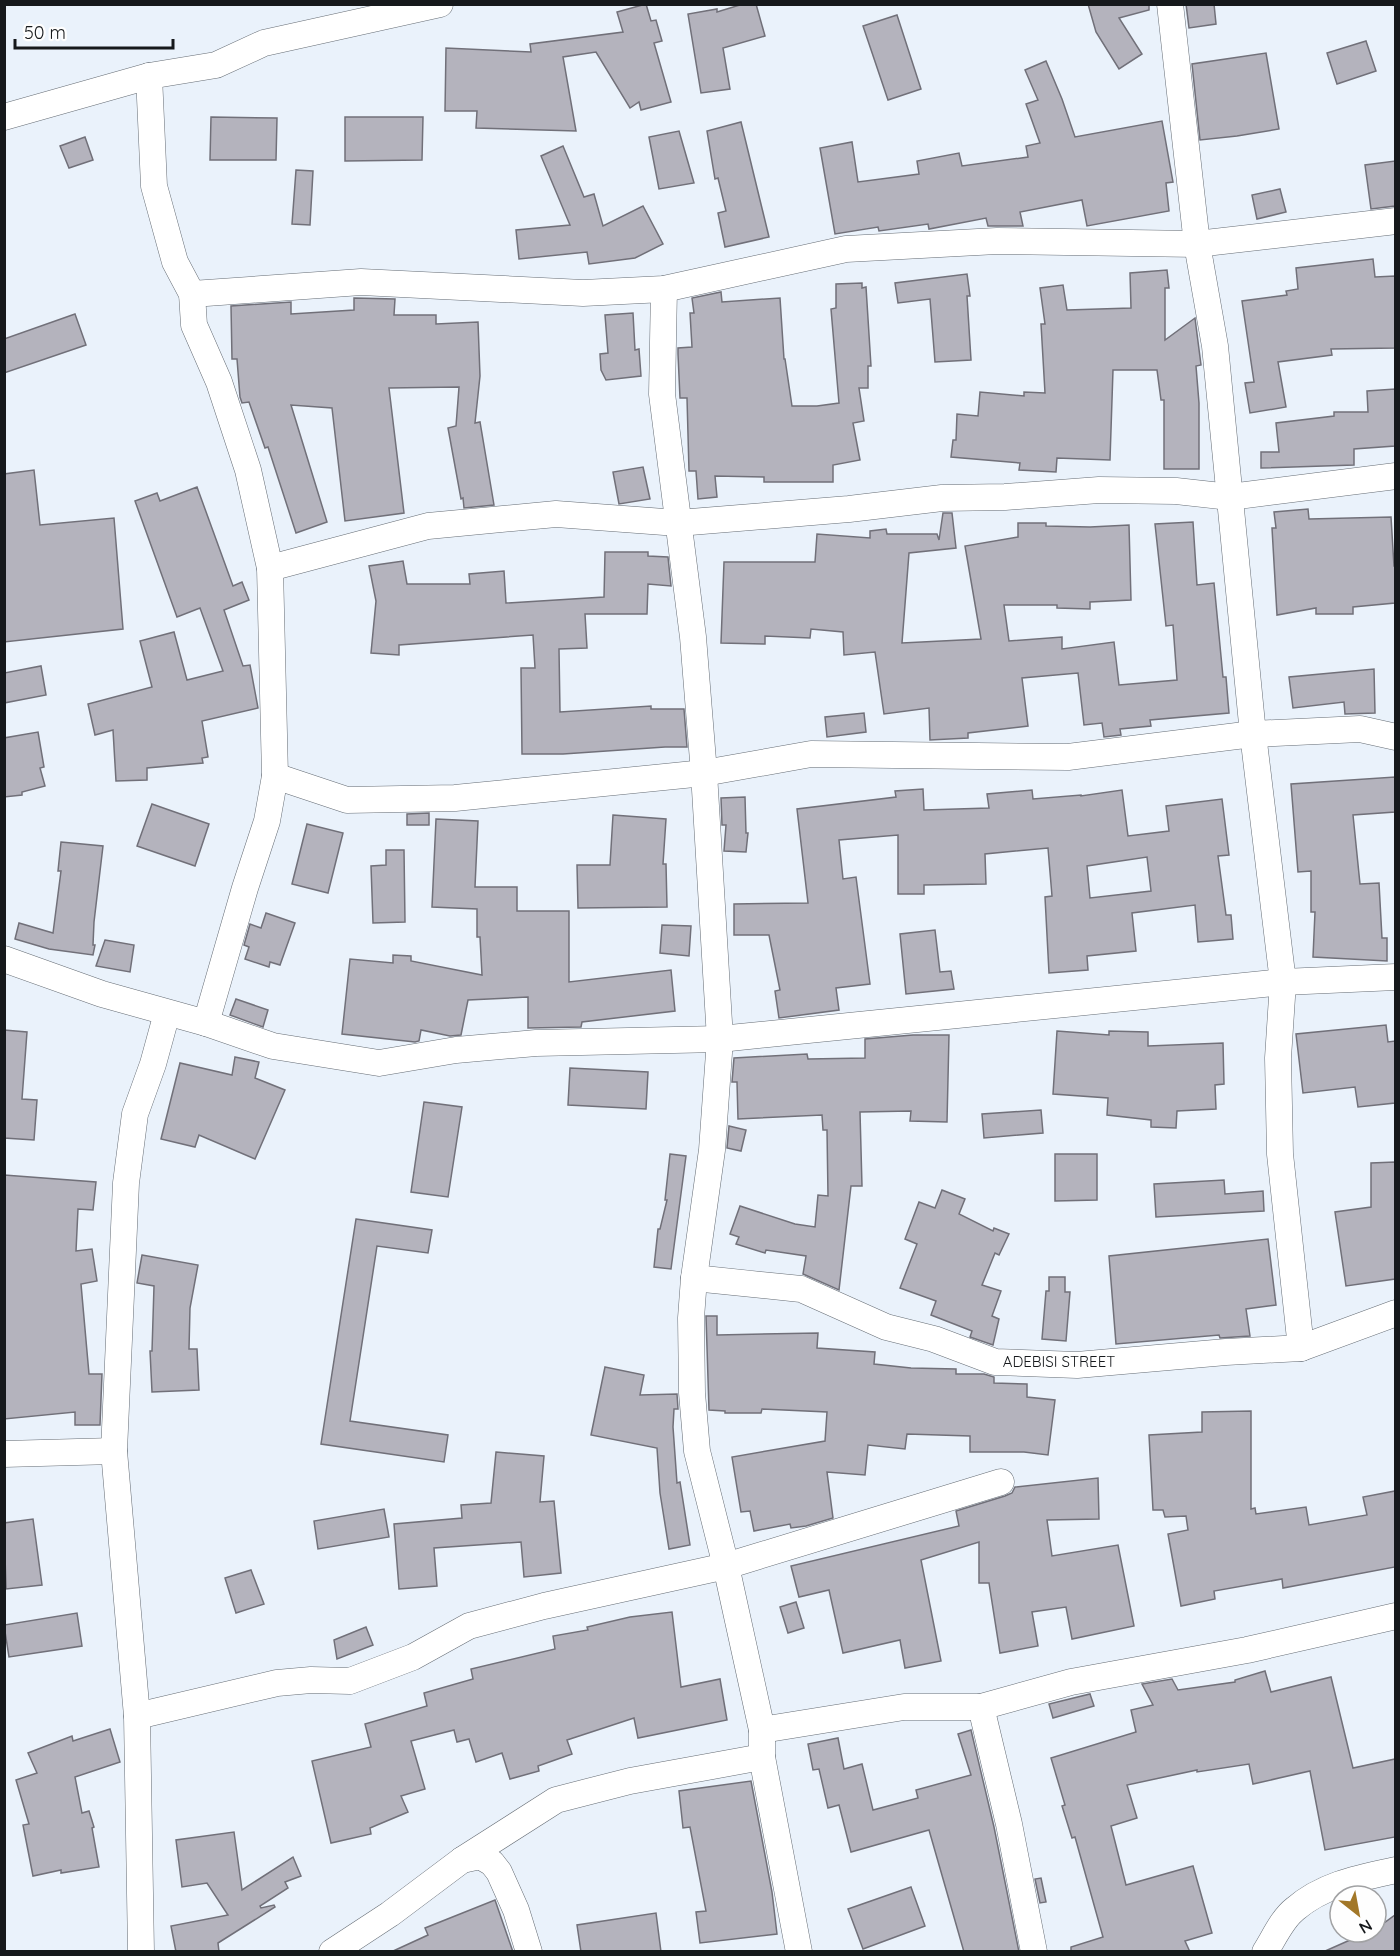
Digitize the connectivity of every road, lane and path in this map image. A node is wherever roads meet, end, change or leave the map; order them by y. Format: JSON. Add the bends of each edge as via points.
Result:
{"nodes":[{"id":1,"x":440,"y":4,"type":"edge"},
{"id":2,"x":1170,"y":4,"type":"edge"},
{"id":3,"x":149,"y":76,"type":"junction"},
{"id":4,"x":4,"y":117,"type":"edge"},
{"id":5,"x":1395,"y":220,"type":"edge"},
{"id":6,"x":1197,"y":244,"type":"junction"},
{"id":7,"x":664,"y":289,"type":"junction"},
{"id":8,"x":192,"y":294,"type":"junction"},
{"id":9,"x":1395,"y":476,"type":"edge"},
{"id":10,"x":1230,"y":497,"type":"junction"},
{"id":11,"x":678,"y":523,"type":"junction"},
{"id":12,"x":270,"y":568,"type":"junction"},
{"id":13,"x":1253,"y":734,"type":"junction"},
{"id":14,"x":1395,"y":737,"type":"edge"},
{"id":15,"x":704,"y":773,"type":"junction"},
{"id":16,"x":275,"y":777,"type":"junction"},
{"id":17,"x":4,"y":959,"type":"edge"},
{"id":18,"x":1395,"y":977,"type":"edge"},
{"id":19,"x":1282,"y":981,"type":"junction"},
{"id":20,"x":167,"y":1013,"type":"junction"},
{"id":21,"x":206,"y":1023,"type":"junction"},
{"id":22,"x":720,"y":1039,"type":"junction"},
{"id":23,"x":694,"y":1278,"type":"junction"},
{"id":24,"x":1395,"y":1313,"type":"edge"},
{"id":25,"x":1301,"y":1348,"type":"junction"},
{"id":26,"x":114,"y":1450,"type":"junction"},
{"id":27,"x":4,"y":1454,"type":"edge"},
{"id":28,"x":1001,"y":1482,"type":"dead end"},
{"id":29,"x":726,"y":1566,"type":"junction"},
{"id":30,"x":1395,"y":1616,"type":"edge"},
{"id":31,"x":981,"y":1707,"type":"junction"},
{"id":32,"x":137,"y":1716,"type":"junction"},
{"id":33,"x":762,"y":1730,"type":"junction"},
{"id":34,"x":762,"y":1756,"type":"junction"},
{"id":35,"x":462,"y":1860,"type":"junction"},
{"id":36,"x":1395,"y":1870,"type":"edge"},
{"id":37,"x":141,"y":1952,"type":"edge"},
{"id":38,"x":332,"y":1952,"type":"edge"},
{"id":39,"x":529,"y":1952,"type":"edge"},
{"id":40,"x":799,"y":1952,"type":"edge"},
{"id":41,"x":1034,"y":1952,"type":"edge"},
{"id":42,"x":1265,"y":1952,"type":"edge"}],
"edges":[{"from":1,"to":3,"type":"street","via":[[264,43],[216,65]]},
{"from":2,"to":6,"type":"street"},
{"from":3,"to":4,"type":"street"},
{"from":3,"to":8,"type":"street","via":[[154,186],[176,262]]},
{"from":5,"to":6,"type":"street"},
{"from":6,"to":7,"type":"street","via":[[997,241],[846,249]]},
{"from":6,"to":10,"type":"street","via":[[1215,346]]},
{"from":7,"to":8,"type":"street","via":[[583,292],[361,282]]},
{"from":7,"to":11,"type":"street","via":[[662,394]]},
{"from":8,"to":12,"type":"street","via":[[194,325],[219,382],[248,470]]},
{"from":9,"to":10,"type":"street"},
{"from":10,"to":11,"type":"street","via":[[1176,491],[1099,490],[942,498]]},
{"from":10,"to":13,"type":"street"},
{"from":11,"to":12,"type":"street","via":[[556,514],[428,526]]},
{"from":11,"to":15,"type":"street","via":[[693,637]]},
{"from":12,"to":16,"type":"street"},
{"from":13,"to":14,"type":"street","via":[[1360,729]]},
{"from":13,"to":15,"type":"street","via":[[1068,757],[811,754]]},
{"from":13,"to":19,"type":"street"},
{"from":15,"to":16,"type":"street","via":[[455,798],[357,800]]},
{"from":15,"to":22,"type":"street"},
{"from":16,"to":21,"type":"street","via":[[267,821]]},
{"from":17,"to":20,"type":"street"},
{"from":18,"to":19,"type":"street"},
{"from":19,"to":22,"type":"street"},
{"from":19,"to":25,"type":"street","via":[[1278,1058],[1280,1154]]},
{"from":20,"to":21,"type":"street"},
{"from":20,"to":26,"type":"street","via":[[135,1114],[128,1172]]},
{"from":21,"to":22,"type":"street","via":[[273,1046],[379,1063],[456,1050],[536,1043]]},
{"from":22,"to":23,"type":"street","via":[[712,1150]]},
{"from":23,"to":25,"type":"street","name":"ADEBISI STREET","via":[[801,1289],[886,1327],[934,1339],[995,1362],[1077,1365]]},
{"from":23,"to":29,"type":"street","via":[[692,1393],[698,1451]]},
{"from":24,"to":25,"type":"street","name":"ADEBISI STREET"},
{"from":26,"to":27,"type":"street"},
{"from":26,"to":32,"type":"street"},
{"from":28,"to":29,"type":"street"},
{"from":29,"to":32,"type":"street","via":[[469,1626],[412,1657],[350,1682],[277,1683]]},
{"from":29,"to":33,"type":"street"},
{"from":30,"to":31,"type":"street","via":[[1247,1650],[1071,1682]]},
{"from":31,"to":33,"type":"street","via":[[904,1707]]},
{"from":31,"to":41,"type":"street"},
{"from":32,"to":37,"type":"street"},
{"from":33,"to":34,"type":"street"},
{"from":34,"to":35,"type":"street","via":[[630,1781],[556,1800]]},
{"from":34,"to":40,"type":"street"},
{"from":35,"to":38,"type":"street"},
{"from":35,"to":39,"type":"street","via":[[480,1857],[499,1872]]},
{"from":36,"to":42,"type":"street","via":[[1345,1881],[1319,1893],[1293,1910]]}]}
